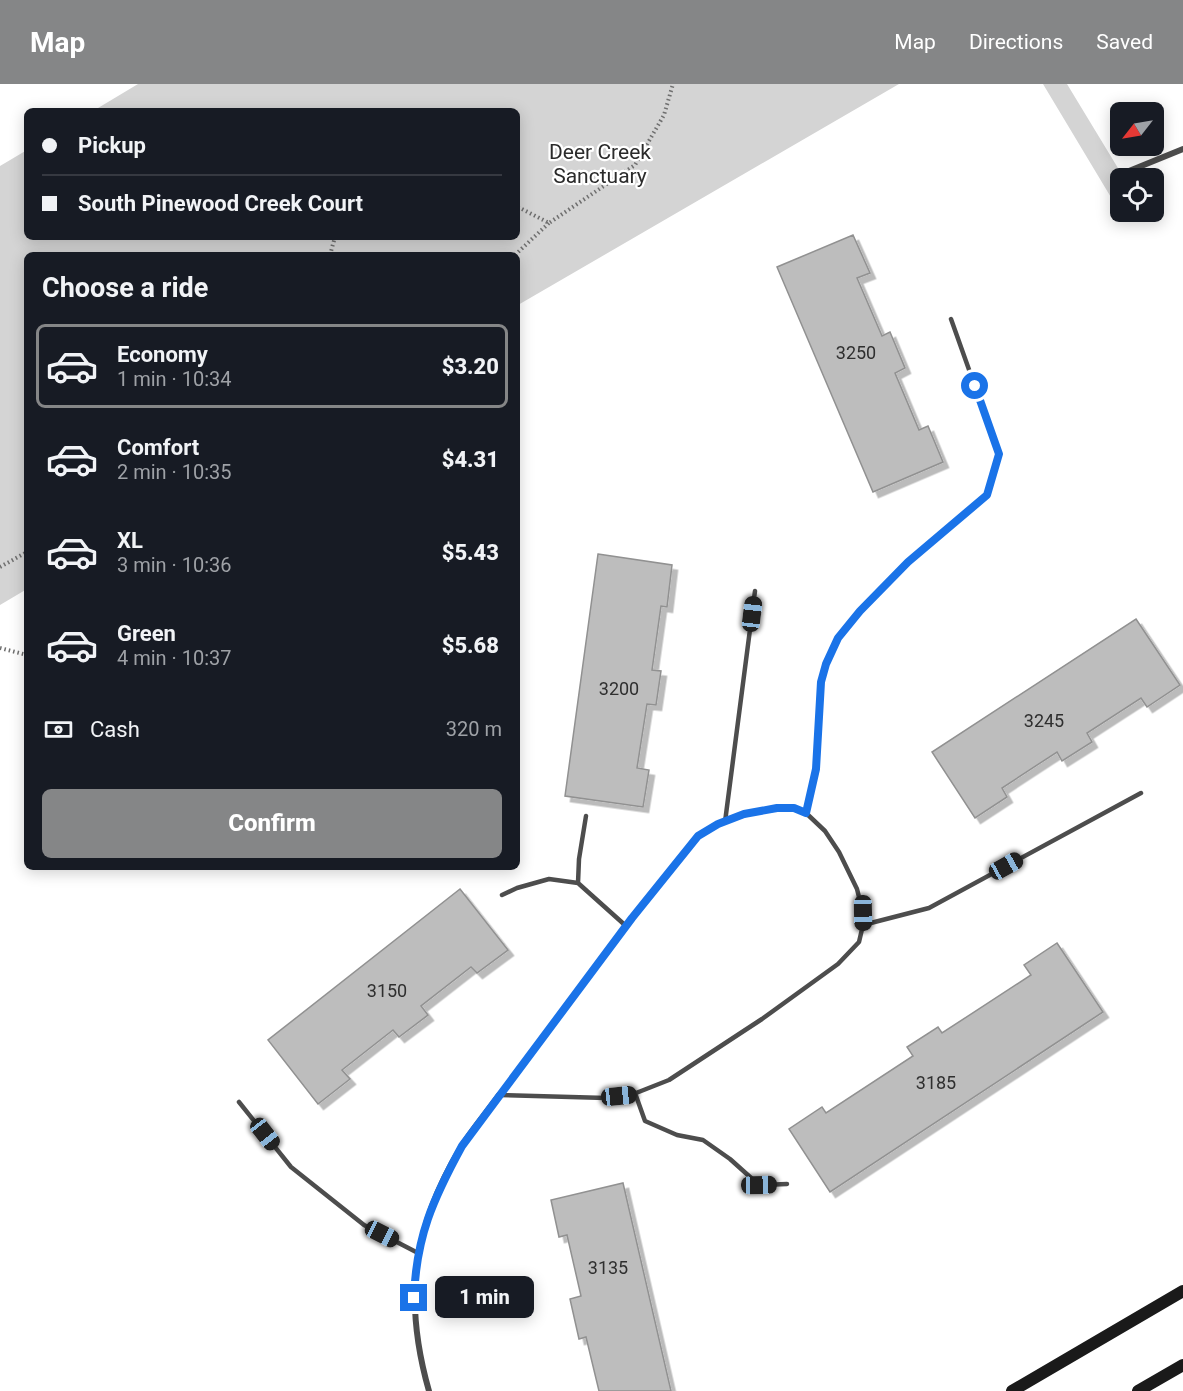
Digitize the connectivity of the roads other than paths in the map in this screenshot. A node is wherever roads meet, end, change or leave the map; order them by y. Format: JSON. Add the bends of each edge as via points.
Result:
{"nodes":[{"id":1,"x":1183,"y":149,"type":"edge"},
{"id":2,"x":1136,"y":168,"type":"edge"},
{"id":3,"x":951,"y":319,"type":"dead end"},
{"id":4,"x":755,"y":591,"type":"dead end"},
{"id":5,"x":1141,"y":793,"type":"dead end"},
{"id":6,"x":806,"y":813,"type":"junction"},
{"id":7,"x":586,"y":816,"type":"dead end"},
{"id":8,"x":725,"y":822,"type":"junction"},
{"id":9,"x":578,"y":883,"type":"junction"},
{"id":10,"x":502,"y":896,"type":"dead end"},
{"id":11,"x":863,"y":925,"type":"junction"},
{"id":12,"x":626,"y":926,"type":"junction"},
{"id":13,"x":635,"y":1093,"type":"junction"},
{"id":14,"x":499,"y":1095,"type":"junction"},
{"id":15,"x":239,"y":1102,"type":"dead end"},
{"id":16,"x":787,"y":1184,"type":"dead end"},
{"id":17,"x":418,"y":1252,"type":"junction"},
{"id":18,"x":1183,"y":1291,"type":"edge"},
{"id":19,"x":1183,"y":1365,"type":"edge"},
{"id":20,"x":429,"y":1391,"type":"edge"},
{"id":21,"x":1012,"y":1391,"type":"edge"},
{"id":22,"x":1138,"y":1391,"type":"edge"}],
"edges":[{"from":1,"to":2,"type":"street"},
{"from":3,"to":6,"type":"lane","via":[[999,454],[987,495],[908,562],[838,638],[821,682],[816,769]]},
{"from":4,"to":8,"type":"lane"},
{"from":5,"to":11,"type":"lane","via":[[929,908]]},
{"from":6,"to":8,"type":"lane","via":[[777,808]]},
{"from":6,"to":11,"type":"lane","via":[[840,852],[857,889]]},
{"from":7,"to":9,"type":"lane"},
{"from":8,"to":12,"type":"lane","via":[[698,836]]},
{"from":9,"to":10,"type":"lane","via":[[549,879]]},
{"from":9,"to":12,"type":"lane"},
{"from":11,"to":13,"type":"lane","via":[[859,942],[838,964],[669,1080]]},
{"from":12,"to":14,"type":"lane"},
{"from":13,"to":14,"type":"lane","via":[[606,1098]]},
{"from":13,"to":16,"type":"lane","via":[[645,1121],[677,1135],[704,1140],[759,1185]]},
{"from":14,"to":17,"type":"street","via":[[462,1146],[443,1181]]},
{"from":15,"to":17,"type":"lane","via":[[291,1167],[364,1225]]},
{"from":17,"to":20,"type":"street","via":[[414,1316]]},
{"from":18,"to":21,"type":"main road"},
{"from":19,"to":22,"type":"main road"}]}
